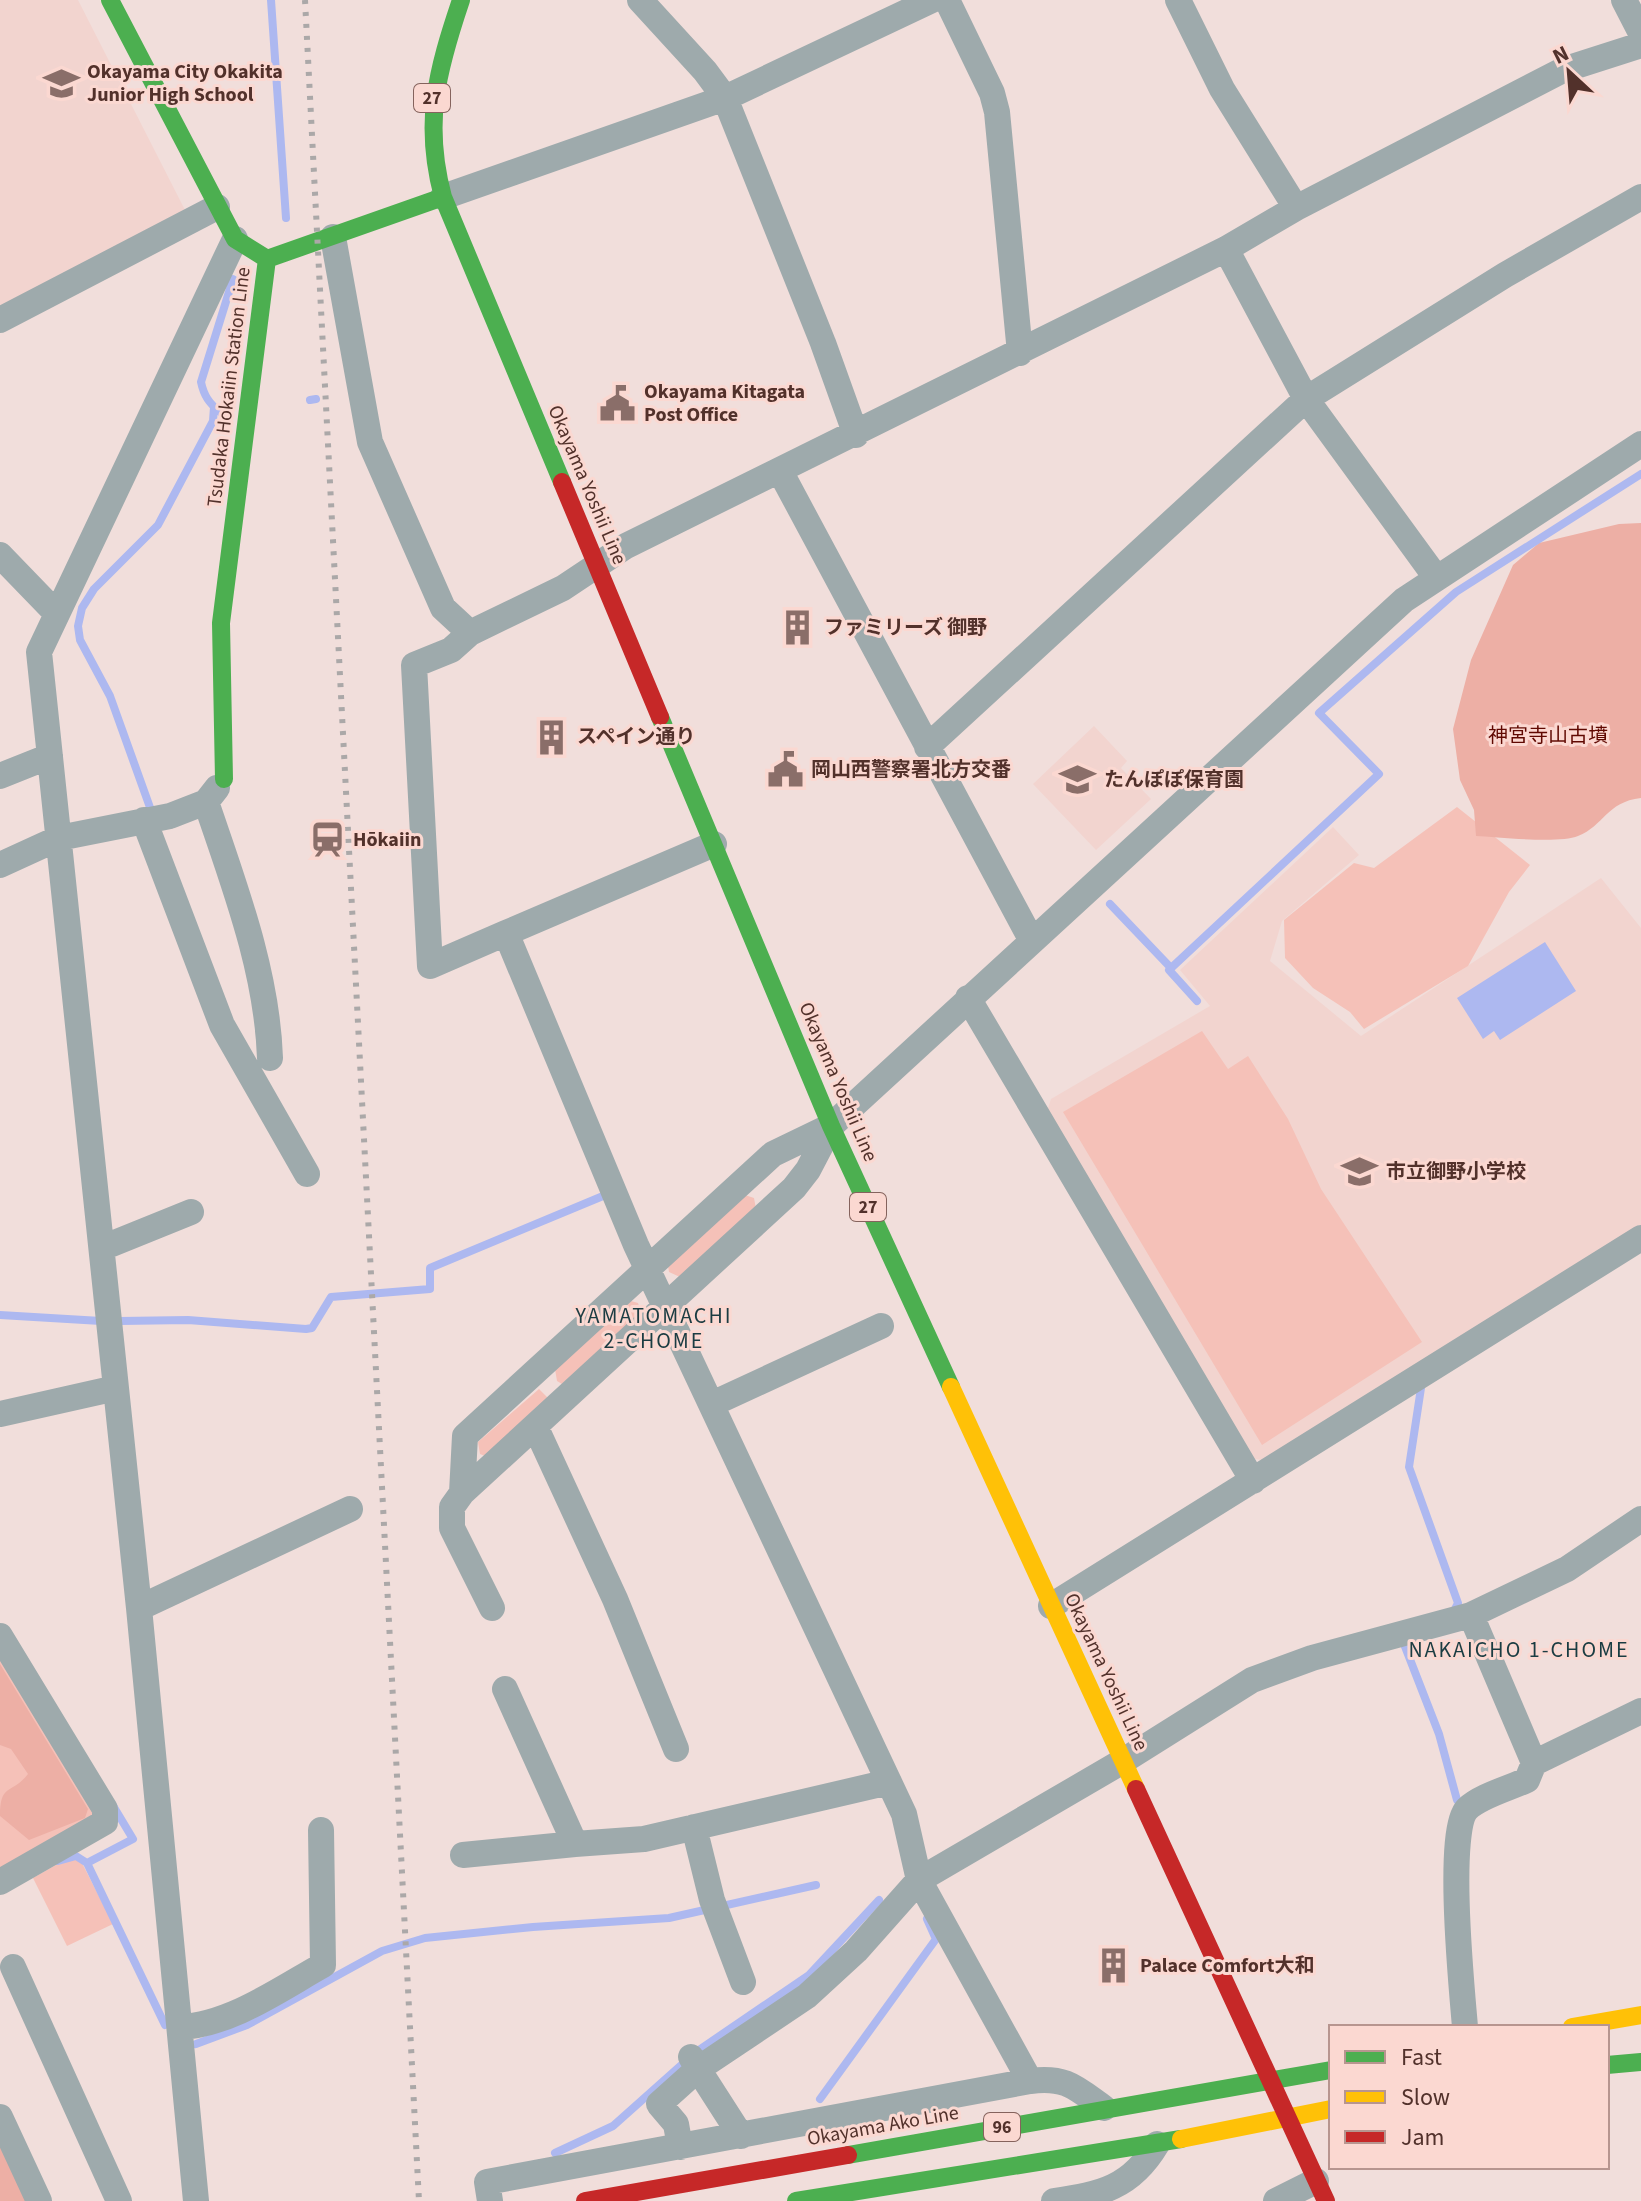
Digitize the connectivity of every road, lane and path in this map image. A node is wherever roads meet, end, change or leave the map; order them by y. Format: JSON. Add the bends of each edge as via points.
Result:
{"nodes":[{"id":1,"x":110,"y":0,"type":"edge"},
{"id":2,"x":461,"y":0,"type":"edge"},
{"id":3,"x":640,"y":0,"type":"edge"},
{"id":4,"x":932,"y":0,"type":"edge"},
{"id":5,"x":947,"y":0,"type":"edge"},
{"id":6,"x":1178,"y":0,"type":"edge"},
{"id":7,"x":1624,"y":0,"type":"edge"},
{"id":8,"x":1641,"y":33,"type":"edge"},
{"id":9,"x":1641,"y":45,"type":"edge"},
{"id":10,"x":725,"y":98,"type":"junction"},
{"id":11,"x":443,"y":197,"type":"junction"},
{"id":12,"x":1641,"y":197,"type":"edge"},
{"id":13,"x":217,"y":207,"type":"junction"},
{"id":14,"x":1296,"y":208,"type":"junction"},
{"id":15,"x":333,"y":237,"type":"junction"},
{"id":16,"x":235,"y":239,"type":"junction"},
{"id":17,"x":1226,"y":249,"type":"junction"},
{"id":18,"x":267,"y":259,"type":"junction"},
{"id":19,"x":0,"y":320,"type":"edge"},
{"id":20,"x":1020,"y":353,"type":"junction"},
{"id":21,"x":1306,"y":399,"type":"junction"},
{"id":22,"x":856,"y":435,"type":"junction"},
{"id":23,"x":1641,"y":444,"type":"edge"},
{"id":24,"x":780,"y":471,"type":"junction"},
{"id":25,"x":0,"y":555,"type":"edge"},
{"id":26,"x":596,"y":566,"type":"junction"},
{"id":27,"x":1435,"y":576,"type":"junction"},
{"id":28,"x":57,"y":614,"type":"junction"},
{"id":29,"x":470,"y":633,"type":"junction"},
{"id":30,"x":927,"y":747,"type":"junction"},
{"id":31,"x":50,"y":756,"type":"junction"},
{"id":32,"x":0,"y":776,"type":"edge"},
{"id":33,"x":224,"y":779,"type":"joint"},
{"id":34,"x":206,"y":802,"type":"junction"},
{"id":35,"x":144,"y":820,"type":"junction"},
{"id":36,"x":59,"y":838,"type":"junction"},
{"id":37,"x":714,"y":844,"type":"junction"},
{"id":38,"x":0,"y":865,"type":"edge"},
{"id":39,"x":506,"y":933,"type":"junction"},
{"id":40,"x":1032,"y":941,"type":"junction"},
{"id":41,"x":968,"y":998,"type":"junction"},
{"id":42,"x":270,"y":1058,"type":"dead end"},
{"id":43,"x":831,"y":1126,"type":"junction"},
{"id":44,"x":307,"y":1174,"type":"dead end"},
{"id":45,"x":191,"y":1212,"type":"dead end"},
{"id":46,"x":102,"y":1248,"type":"junction"},
{"id":47,"x":1636,"y":1248,"type":"edge"},
{"id":48,"x":647,"y":1267,"type":"junction"},
{"id":49,"x":667,"y":1307,"type":"junction"},
{"id":50,"x":881,"y":1326,"type":"dead end"},
{"id":51,"x":536,"y":1369,"type":"junction"},
{"id":52,"x":116,"y":1388,"type":"junction"},
{"id":53,"x":565,"y":1401,"type":"junction"},
{"id":54,"x":712,"y":1404,"type":"junction"},
{"id":55,"x":0,"y":1414,"type":"edge"},
{"id":56,"x":536,"y":1428,"type":"junction"},
{"id":57,"x":1253,"y":1481,"type":"junction"},
{"id":58,"x":462,"y":1493,"type":"junction"},
{"id":59,"x":350,"y":1509,"type":"dead end"},
{"id":60,"x":1641,"y":1519,"type":"edge"},
{"id":61,"x":1051,"y":1606,"type":"junction"},
{"id":62,"x":139,"y":1608,"type":"junction"},
{"id":63,"x":492,"y":1608,"type":"dead end"},
{"id":64,"x":1471,"y":1615,"type":"junction"},
{"id":65,"x":0,"y":1636,"type":"edge"},
{"id":66,"x":505,"y":1689,"type":"dead end"},
{"id":67,"x":1641,"y":1711,"type":"edge"},
{"id":68,"x":676,"y":1749,"type":"dead end"},
{"id":69,"x":1123,"y":1761,"type":"junction"},
{"id":70,"x":1534,"y":1763,"type":"junction"},
{"id":71,"x":889,"y":1782,"type":"junction"},
{"id":72,"x":694,"y":1827,"type":"junction"},
{"id":73,"x":321,"y":1830,"type":"dead end"},
{"id":74,"x":575,"y":1844,"type":"junction"},
{"id":75,"x":463,"y":1855,"type":"dead end"},
{"id":76,"x":919,"y":1880,"type":"junction"},
{"id":77,"x":0,"y":1882,"type":"edge"},
{"id":78,"x":13,"y":1967,"type":"dead end"},
{"id":79,"x":743,"y":1982,"type":"dead end"},
{"id":80,"x":1641,"y":2015,"type":"edge"},
{"id":81,"x":1465,"y":2025,"type":"edge"},
{"id":82,"x":1584,"y":2025,"type":"edge"},
{"id":83,"x":180,"y":2027,"type":"junction"},
{"id":84,"x":693,"y":2061,"type":"junction"},
{"id":85,"x":1641,"y":2062,"type":"edge"},
{"id":86,"x":1609,"y":2065,"type":"edge"},
{"id":87,"x":1329,"y":2070,"type":"edge"},
{"id":88,"x":1270,"y":2080,"type":"junction"},
{"id":89,"x":1030,"y":2081,"type":"junction"},
{"id":90,"x":1104,"y":2108,"type":"junction"},
{"id":91,"x":1329,"y":2109,"type":"edge"},
{"id":92,"x":0,"y":2117,"type":"edge"},
{"id":93,"x":1287,"y":2118,"type":"junction"},
{"id":94,"x":741,"y":2136,"type":"junction"},
{"id":95,"x":1157,"y":2144,"type":"junction"},
{"id":96,"x":680,"y":2147,"type":"junction"},
{"id":97,"x":1321,"y":2191,"type":"edge"},
{"id":98,"x":1092,"y":2198,"type":"edge"},
{"id":99,"x":39,"y":2201,"type":"edge"},
{"id":100,"x":119,"y":2201,"type":"edge"},
{"id":101,"x":196,"y":2201,"type":"edge"},
{"id":102,"x":490,"y":2201,"type":"edge"},
{"id":103,"x":585,"y":2201,"type":"edge"},
{"id":104,"x":796,"y":2201,"type":"edge"},
{"id":105,"x":1054,"y":2201,"type":"edge"},
{"id":106,"x":1276,"y":2201,"type":"edge"}],
"edges":[{"from":1,"to":13,"type":"main road","name":"Tsudaka Hokaiin Station Line"},
{"from":2,"to":11,"type":"main road","name":"Okayama Yoshii Line","number":"27","via":[[435,77],[430,119],[432,164]]},
{"from":3,"to":10,"type":"street"},
{"from":4,"to":10,"type":"street"},
{"from":5,"to":20,"type":"street","via":[[997,112]]},
{"from":6,"to":14,"type":"street","via":[[1222,89]]},
{"from":7,"to":8,"type":"street"},
{"from":9,"to":14,"type":"street","via":[[1563,70]]},
{"from":10,"to":11,"type":"street"},
{"from":10,"to":22,"type":"street"},
{"from":11,"to":15,"type":"main road"},
{"from":11,"to":26,"type":"main road","name":"Okayama Yoshii Line","number":"27"},
{"from":12,"to":21,"type":"street"},
{"from":13,"to":16,"type":"main road","name":"Tsudaka Hokaiin Station Line"},
{"from":13,"to":19,"type":"street"},
{"from":14,"to":17,"type":"street"},
{"from":15,"to":18,"type":"main road"},
{"from":15,"to":29,"type":"street","via":[[370,442],[443,608]]},
{"from":16,"to":18,"type":"main road","name":"Tsudaka Hokaiin Station Line"},
{"from":16,"to":28,"type":"street"},
{"from":17,"to":20,"type":"street"},
{"from":17,"to":21,"type":"street"},
{"from":18,"to":33,"type":"main road","name":"Tsudaka Hokaiin Station Line","via":[[221,623]]},
{"from":20,"to":22,"type":"street"},
{"from":21,"to":27,"type":"street"},
{"from":21,"to":30,"type":"street"},
{"from":22,"to":24,"type":"street"},
{"from":23,"to":27,"type":"street"},
{"from":24,"to":26,"type":"street","via":[[626,546]]},
{"from":24,"to":30,"type":"street"},
{"from":25,"to":28,"type":"street"},
{"from":26,"to":29,"type":"street"},
{"from":26,"to":37,"type":"main road","name":"Okayama Yoshii Line","number":"27"},
{"from":27,"to":40,"type":"street"},
{"from":28,"to":31,"type":"street","via":[[39,652]]},
{"from":29,"to":39,"type":"street","via":[[451,650],[414,665],[430,966]]},
{"from":30,"to":40,"type":"street"},
{"from":31,"to":32,"type":"street"},
{"from":31,"to":36,"type":"street"},
{"from":33,"to":34,"type":"street"},
{"from":34,"to":35,"type":"street"},
{"from":34,"to":42,"type":"street","via":[[251,936]]},
{"from":35,"to":36,"type":"street"},
{"from":35,"to":44,"type":"street","via":[[222,1025]]},
{"from":36,"to":38,"type":"street"},
{"from":36,"to":46,"type":"street"},
{"from":37,"to":39,"type":"street"},
{"from":37,"to":43,"type":"main road","name":"Okayama Yoshii Line","number":"27"},
{"from":39,"to":48,"type":"street"},
{"from":40,"to":41,"type":"street"},
{"from":41,"to":43,"type":"street"},
{"from":41,"to":57,"type":"street"},
{"from":43,"to":48,"type":"street","via":[[773,1154]]},
{"from":43,"to":49,"type":"street","via":[[794,1188]]},
{"from":43,"to":61,"type":"main road","name":"Okayama Yoshii Line","number":"27"},
{"from":45,"to":46,"type":"street"},
{"from":46,"to":52,"type":"street"},
{"from":47,"to":57,"type":"street"},
{"from":48,"to":49,"type":"street"},
{"from":48,"to":51,"type":"street"},
{"from":49,"to":53,"type":"street"},
{"from":49,"to":54,"type":"street"},
{"from":50,"to":54,"type":"street"},
{"from":51,"to":53,"type":"street"},
{"from":51,"to":58,"type":"street","via":[[465,1436]]},
{"from":52,"to":55,"type":"street"},
{"from":52,"to":62,"type":"street"},
{"from":53,"to":56,"type":"street"},
{"from":54,"to":71,"type":"street"},
{"from":56,"to":58,"type":"street"},
{"from":56,"to":68,"type":"street","via":[[615,1599]]},
{"from":57,"to":61,"type":"street"},
{"from":58,"to":63,"type":"street","via":[[452,1507],[452,1528]]},
{"from":59,"to":62,"type":"street"},
{"from":60,"to":64,"type":"street","via":[[1567,1569]]},
{"from":61,"to":69,"type":"main road","name":"Okayama Yoshii Line","number":"27"},
{"from":62,"to":83,"type":"street"},
{"from":64,"to":69,"type":"street","via":[[1267,1673]]},
{"from":64,"to":70,"type":"street"},
{"from":65,"to":77,"type":"street","via":[[105,1809],[105,1822]]},
{"from":66,"to":74,"type":"street"},
{"from":67,"to":70,"type":"street"},
{"from":69,"to":76,"type":"street"},
{"from":69,"to":88,"type":"main road","name":"Okayama Yoshii Line","number":"27"},
{"from":70,"to":81,"type":"street","via":[[1527,1780],[1468,1807],[1458,1822]]},
{"from":71,"to":72,"type":"street"},
{"from":71,"to":76,"type":"street","via":[[904,1814]]},
{"from":72,"to":74,"type":"street","via":[[644,1839]]},
{"from":72,"to":79,"type":"street","via":[[715,1908]]},
{"from":73,"to":83,"type":"street","via":[[323,1965],[201,2026]]},
{"from":74,"to":75,"type":"street"},
{"from":76,"to":84,"type":"street","via":[[807,1996]]},
{"from":76,"to":89,"type":"street"},
{"from":78,"to":100,"type":"street"},
{"from":80,"to":82,"type":"main road"},
{"from":83,"to":101,"type":"street"},
{"from":84,"to":94,"type":"street"},
{"from":84,"to":96,"type":"street","via":[[659,2104],[676,2124]]},
{"from":85,"to":86,"type":"main road"},
{"from":87,"to":88,"type":"main road","name":"Okayama Ako Line","number":"96"},
{"from":88,"to":90,"type":"main road","name":"Okayama Ako Line","number":"96"},
{"from":88,"to":93,"type":"main road","name":"Okayama Yoshii Line","number":"27"},
{"from":89,"to":90,"type":"street","via":[[1054,2078],[1068,2083]]},
{"from":89,"to":94,"type":"street"},
{"from":90,"to":103,"type":"main road","name":"Okayama Ako Line","number":"96"},
{"from":91,"to":93,"type":"main road","number":"96"},
{"from":92,"to":99,"type":"street"},
{"from":93,"to":95,"type":"main road","number":"96"},
{"from":93,"to":97,"type":"main road","name":"Okayama Yoshii Line","number":"27"},
{"from":94,"to":96,"type":"street"},
{"from":95,"to":98,"type":"street","via":[[1144,2166]]},
{"from":95,"to":104,"type":"main road","number":"96"},
{"from":96,"to":102,"type":"street","via":[[487,2182]]},
{"from":97,"to":106,"type":"street"},
{"from":98,"to":105,"type":"street"}]}
